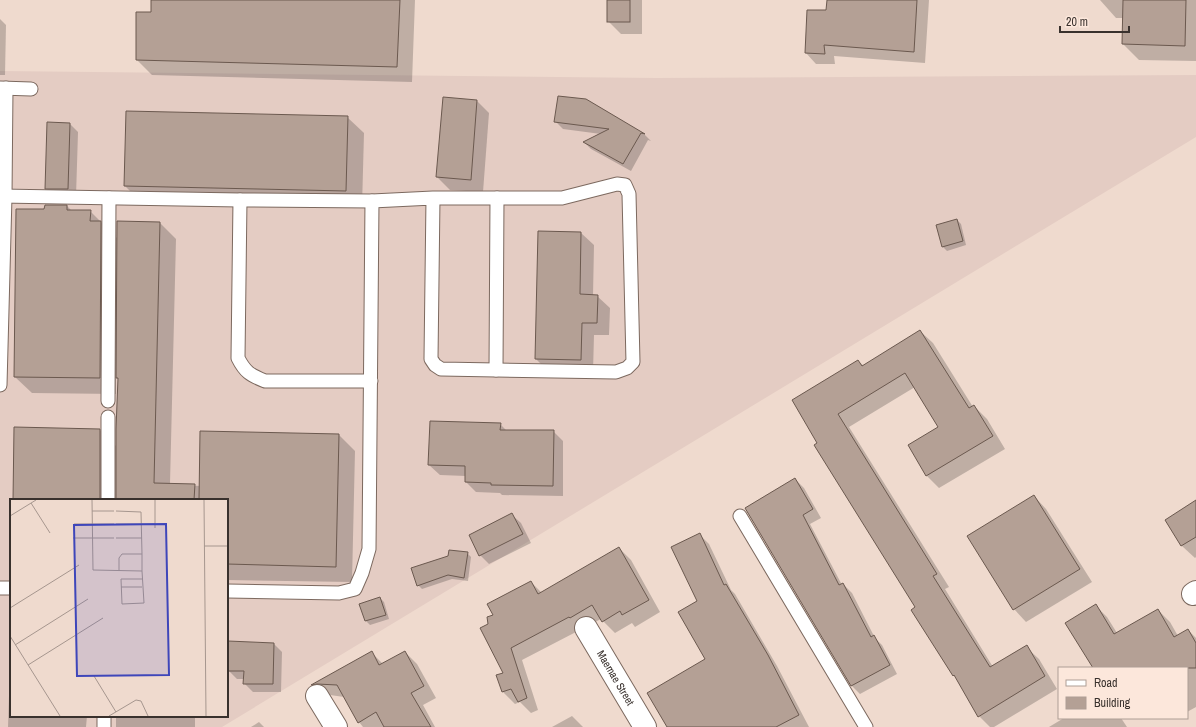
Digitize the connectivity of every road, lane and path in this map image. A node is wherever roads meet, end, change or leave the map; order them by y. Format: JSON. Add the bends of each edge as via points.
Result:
{"nodes":[{"id":1,"x":3,"y":88,"type":"edge"},
{"id":2,"x":31,"y":89,"type":"dead end"},
{"id":3,"x":3,"y":196,"type":"edge"},
{"id":4,"x":109,"y":198,"type":"junction"},
{"id":5,"x":433,"y":198,"type":"junction"},
{"id":6,"x":497,"y":198,"type":"junction"},
{"id":7,"x":240,"y":200,"type":"junction"},
{"id":8,"x":372,"y":201,"type":"junction"},
{"id":9,"x":496,"y":370,"type":"junction"},
{"id":10,"x":371,"y":381,"type":"junction"},
{"id":11,"x":0,"y":385,"type":"edge"},
{"id":12,"x":108,"y":401,"type":"dead end"},
{"id":13,"x":108,"y":417,"type":"dead end"},
{"id":14,"x":108,"y":499,"type":"edge"},
{"id":15,"x":740,"y":516,"type":"dead end"},
{"id":16,"x":228,"y":591,"type":"edge"},
{"id":17,"x":586,"y":628,"type":"dead end"},
{"id":18,"x":317,"y":696,"type":"dead end"},
{"id":19,"x":336,"y":727,"type":"edge"},
{"id":20,"x":645,"y":727,"type":"edge"},
{"id":21,"x":866,"y":727,"type":"edge"}],
"edges":[{"from":1,"to":2,"type":"lane"},
{"from":1,"to":3,"type":"lane"},
{"from":3,"to":4,"type":"lane"},
{"from":3,"to":11,"type":"lane"},
{"from":4,"to":7,"type":"lane"},
{"from":4,"to":12,"type":"lane"},
{"from":5,"to":6,"type":"lane"},
{"from":5,"to":8,"type":"lane"},
{"from":5,"to":9,"type":"lane","via":[[431,359],[435,366],[441,369]]},
{"from":6,"to":9,"type":"lane"},
{"from":6,"to":9,"type":"lane","via":[[562,198],[617,184],[625,185],[629,194],[633,362],[628,368],[616,372]]},
{"from":7,"to":8,"type":"lane"},
{"from":7,"to":10,"type":"lane","via":[[238,358],[243,368],[251,376],[265,381]]},
{"from":8,"to":10,"type":"lane"},
{"from":10,"to":16,"type":"lane","via":[[369,548],[355,589],[339,593]]},
{"from":13,"to":14,"type":"lane"},
{"from":15,"to":21,"type":"lane"},
{"from":17,"to":20,"type":"street","name":"Maemae Street"},
{"from":18,"to":19,"type":"street"}]}
